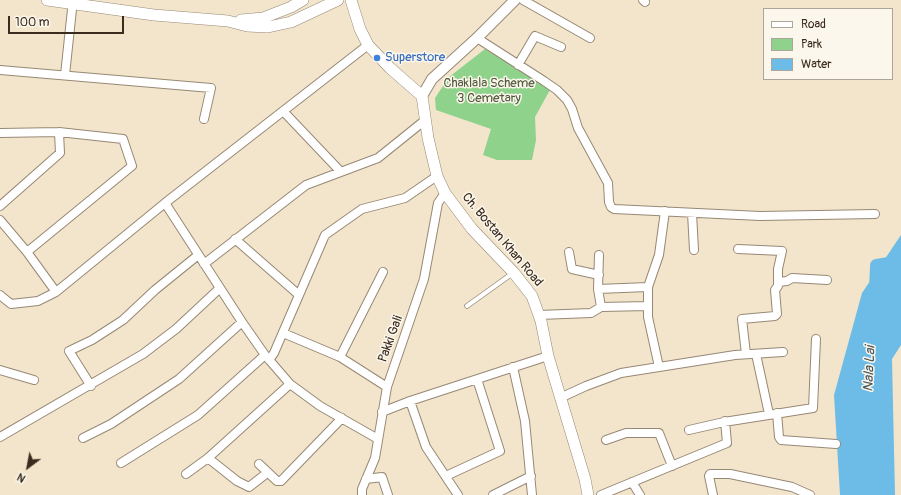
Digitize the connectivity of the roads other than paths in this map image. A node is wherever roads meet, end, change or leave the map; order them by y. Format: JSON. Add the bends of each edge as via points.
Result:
{"nodes":[{"id":1,"x":47,"y":0,"type":"edge"},
{"id":2,"x":303,"y":0,"type":"edge"},
{"id":3,"x":338,"y":0,"type":"edge"},
{"id":4,"x":352,"y":0,"type":"edge"},
{"id":5,"x":514,"y":0,"type":"edge"},
{"id":6,"x":523,"y":0,"type":"edge"},
{"id":7,"x":73,"y":2,"type":"edge"},
{"id":8,"x":228,"y":21,"type":"junction"},
{"id":9,"x":477,"y":38,"type":"junction"},
{"id":10,"x":590,"y":38,"type":"dead end"},
{"id":11,"x":368,"y":45,"type":"junction"},
{"id":12,"x":561,"y":47,"type":"dead end"},
{"id":13,"x":518,"y":65,"type":"junction"},
{"id":14,"x":0,"y":70,"type":"edge"},
{"id":15,"x":65,"y":76,"type":"junction"},
{"id":16,"x":422,"y":96,"type":"junction"},
{"id":17,"x":283,"y":111,"type":"junction"},
{"id":18,"x":204,"y":119,"type":"dead end"},
{"id":19,"x":424,"y":121,"type":"junction"},
{"id":20,"x":59,"y":132,"type":"junction"},
{"id":21,"x":0,"y":133,"type":"edge"},
{"id":22,"x":340,"y":172,"type":"junction"},
{"id":23,"x":438,"y":176,"type":"junction"},
{"id":24,"x":445,"y":193,"type":"junction"},
{"id":25,"x":165,"y":203,"type":"junction"},
{"id":26,"x":0,"y":206,"type":"edge"},
{"id":27,"x":665,"y":211,"type":"junction"},
{"id":28,"x":692,"y":213,"type":"junction"},
{"id":29,"x":875,"y":214,"type":"dead end"},
{"id":30,"x":0,"y":220,"type":"edge"},
{"id":31,"x":235,"y":238,"type":"junction"},
{"id":32,"x":738,"y":249,"type":"dead end"},
{"id":33,"x":694,"y":250,"type":"dead end"},
{"id":34,"x":27,"y":252,"type":"junction"},
{"id":35,"x":569,"y":252,"type":"dead end"},
{"id":36,"x":600,"y":255,"type":"dead end"},
{"id":37,"x":197,"y":256,"type":"junction"},
{"id":38,"x":204,"y":264,"type":"junction"},
{"id":39,"x":383,"y":272,"type":"dead end"},
{"id":40,"x":514,"y":273,"type":"junction"},
{"id":41,"x":599,"y":275,"type":"junction"},
{"id":42,"x":827,"y":280,"type":"dead end"},
{"id":43,"x":778,"y":282,"type":"junction"},
{"id":44,"x":648,"y":286,"type":"junction"},
{"id":45,"x":220,"y":288,"type":"junction"},
{"id":46,"x":598,"y":289,"type":"junction"},
{"id":47,"x":56,"y":292,"type":"junction"},
{"id":48,"x":0,"y":295,"type":"edge"},
{"id":49,"x":299,"y":295,"type":"junction"},
{"id":50,"x":468,"y":306,"type":"dead end"},
{"id":51,"x":648,"y":306,"type":"junction"},
{"id":52,"x":601,"y":307,"type":"junction"},
{"id":53,"x":539,"y":315,"type":"junction"},
{"id":54,"x":242,"y":322,"type":"junction"},
{"id":55,"x":283,"y":333,"type":"junction"},
{"id":56,"x":816,"y":339,"type":"dead end"},
{"id":57,"x":783,"y":352,"type":"dead end"},
{"id":58,"x":746,"y":354,"type":"junction"},
{"id":59,"x":756,"y":354,"type":"junction"},
{"id":60,"x":548,"y":356,"type":"junction"},
{"id":61,"x":267,"y":357,"type":"junction"},
{"id":62,"x":340,"y":357,"type":"junction"},
{"id":63,"x":513,"y":367,"type":"junction"},
{"id":64,"x":659,"y":367,"type":"junction"},
{"id":65,"x":0,"y":370,"type":"edge"},
{"id":66,"x":477,"y":379,"type":"junction"},
{"id":67,"x":34,"y":380,"type":"dead end"},
{"id":68,"x":290,"y":384,"type":"junction"},
{"id":69,"x":91,"y":386,"type":"junction"},
{"id":70,"x":387,"y":388,"type":"junction"},
{"id":71,"x":560,"y":398,"type":"junction"},
{"id":72,"x":410,"y":401,"type":"junction"},
{"id":73,"x":382,"y":412,"type":"junction"},
{"id":74,"x":773,"y":413,"type":"junction"},
{"id":75,"x":342,"y":418,"type":"junction"},
{"id":76,"x":726,"y":421,"type":"junction"},
{"id":77,"x":689,"y":430,"type":"dead end"},
{"id":78,"x":0,"y":437,"type":"edge"},
{"id":79,"x":83,"y":438,"type":"dead end"},
{"id":80,"x":378,"y":439,"type":"junction"},
{"id":81,"x":606,"y":440,"type":"dead end"},
{"id":82,"x":836,"y":444,"type":"dead end"},
{"id":83,"x":208,"y":458,"type":"junction"},
{"id":84,"x":120,"y":463,"type":"dead end"},
{"id":85,"x":259,"y":464,"type":"dead end"},
{"id":86,"x":672,"y":466,"type":"junction"},
{"id":87,"x":267,"y":473,"type":"junction"},
{"id":88,"x":186,"y":474,"type":"dead end"},
{"id":89,"x":446,"y":476,"type":"junction"},
{"id":90,"x":530,"y":476,"type":"junction"},
{"id":91,"x":366,"y":479,"type":"junction"},
{"id":92,"x":632,"y":482,"type":"junction"},
{"id":93,"x":362,"y":495,"type":"edge"},
{"id":94,"x":388,"y":495,"type":"edge"},
{"id":95,"x":458,"y":495,"type":"edge"},
{"id":96,"x":494,"y":495,"type":"edge"},
{"id":97,"x":532,"y":495,"type":"edge"},
{"id":98,"x":588,"y":495,"type":"edge"},
{"id":99,"x":601,"y":495,"type":"edge"},
{"id":100,"x":640,"y":495,"type":"edge"},
{"id":101,"x":713,"y":495,"type":"edge"},
{"id":102,"x":810,"y":495,"type":"edge"}],
"edges":[{"from":1,"to":7,"type":"main road"},
{"from":2,"to":8,"type":"main road","via":[[263,18]]},
{"from":3,"to":8,"type":"main road","via":[[291,22],[268,27],[247,26]]},
{"from":4,"to":11,"type":"main road"},
{"from":5,"to":9,"type":"street"},
{"from":6,"to":10,"type":"street"},
{"from":7,"to":8,"type":"main road","via":[[154,15]]},
{"from":7,"to":15,"type":"street"},
{"from":9,"to":13,"type":"street"},
{"from":9,"to":16,"type":"street","via":[[432,79]]},
{"from":11,"to":16,"type":"main road"},
{"from":11,"to":17,"type":"street"},
{"from":12,"to":13,"type":"street","via":[[535,36]]},
{"from":13,"to":27,"type":"street","via":[[557,90],[567,100],[578,128],[608,183],[611,207]]},
{"from":14,"to":15,"type":"street"},
{"from":15,"to":18,"type":"street","via":[[211,88]]},
{"from":16,"to":19,"type":"main road","name":"Ch. Bostan Khan Road"},
{"from":17,"to":22,"type":"street"},
{"from":17,"to":25,"type":"street"},
{"from":19,"to":22,"type":"street","via":[[378,158]]},
{"from":19,"to":23,"type":"main road","name":"Ch. Bostan Khan Road"},
{"from":20,"to":21,"type":"street"},
{"from":20,"to":26,"type":"street","via":[[60,153]]},
{"from":20,"to":34,"type":"street","via":[[123,139],[132,166]]},
{"from":22,"to":31,"type":"street","via":[[306,185]]},
{"from":23,"to":24,"type":"main road","name":"Ch. Bostan Khan Road"},
{"from":23,"to":49,"type":"street","via":[[405,198],[362,209],[325,235]]},
{"from":24,"to":40,"type":"main road","name":"Ch. Bostan Khan Road","via":[[472,229]]},
{"from":24,"to":70,"type":"street","name":"Pakki Gali","via":[[438,203],[424,279]]},
{"from":25,"to":37,"type":"street"},
{"from":25,"to":47,"type":"street"},
{"from":27,"to":28,"type":"street"},
{"from":27,"to":44,"type":"street","via":[[659,255]]},
{"from":28,"to":29,"type":"street","via":[[760,216]]},
{"from":28,"to":33,"type":"street"},
{"from":30,"to":34,"type":"street"},
{"from":31,"to":38,"type":"street"},
{"from":31,"to":49,"type":"street"},
{"from":32,"to":43,"type":"street","via":[[782,251]]},
{"from":34,"to":47,"type":"street"},
{"from":35,"to":41,"type":"street","via":[[572,269]]},
{"from":36,"to":41,"type":"street"},
{"from":37,"to":38,"type":"street"},
{"from":37,"to":69,"type":"street","via":[[123,320],[69,351]]},
{"from":38,"to":45,"type":"street"},
{"from":39,"to":62,"type":"street"},
{"from":40,"to":50,"type":"lane"},
{"from":40,"to":53,"type":"main road","name":"Ch. Bostan Khan Road","via":[[532,296]]},
{"from":41,"to":46,"type":"street"},
{"from":42,"to":43,"type":"street","via":[[792,278]]},
{"from":43,"to":58,"type":"street","via":[[775,290],[777,314],[742,319]]},
{"from":44,"to":46,"type":"street"},
{"from":44,"to":51,"type":"street"},
{"from":45,"to":54,"type":"street"},
{"from":45,"to":69,"type":"street","via":[[176,329],[143,354]]},
{"from":46,"to":52,"type":"street"},
{"from":47,"to":48,"type":"street","via":[[38,301],[12,304]]},
{"from":49,"to":55,"type":"street"},
{"from":51,"to":52,"type":"street"},
{"from":51,"to":64,"type":"street"},
{"from":52,"to":53,"type":"street","via":[[591,313]]},
{"from":53,"to":60,"type":"main road","name":"Ch. Bostan Khan Road"},
{"from":54,"to":61,"type":"street"},
{"from":54,"to":79,"type":"street","via":[[179,379],[110,424]]},
{"from":55,"to":61,"type":"street"},
{"from":55,"to":62,"type":"street"},
{"from":56,"to":74,"type":"street","via":[[813,408]]},
{"from":57,"to":59,"type":"street"},
{"from":58,"to":59,"type":"street"},
{"from":58,"to":64,"type":"street"},
{"from":59,"to":74,"type":"street"},
{"from":60,"to":63,"type":"street"},
{"from":60,"to":71,"type":"main road","name":"Ch. Bostan Khan Road"},
{"from":61,"to":68,"type":"street"},
{"from":61,"to":84,"type":"street","via":[[198,415]]},
{"from":62,"to":70,"type":"street"},
{"from":63,"to":66,"type":"street"},
{"from":63,"to":90,"type":"street","via":[[525,421]]},
{"from":64,"to":71,"type":"street","via":[[621,373]]},
{"from":65,"to":67,"type":"street"},
{"from":66,"to":72,"type":"street"},
{"from":66,"to":89,"type":"street","via":[[500,451]]},
{"from":68,"to":75,"type":"street"},
{"from":68,"to":83,"type":"street"},
{"from":69,"to":78,"type":"street"},
{"from":70,"to":73,"type":"street","name":"Pakki Gali"},
{"from":71,"to":98,"type":"main road","name":"Ch. Bostan Khan Road"},
{"from":72,"to":73,"type":"street"},
{"from":72,"to":89,"type":"street","via":[[426,447]]},
{"from":73,"to":80,"type":"street","name":"Pakki Gali"},
{"from":74,"to":76,"type":"street"},
{"from":74,"to":82,"type":"street","via":[[780,440]]},
{"from":75,"to":80,"type":"street"},
{"from":75,"to":87,"type":"street","via":[[281,481]]},
{"from":76,"to":77,"type":"street"},
{"from":76,"to":86,"type":"street","via":[[727,443]]},
{"from":80,"to":91,"type":"street","name":"Pakki Gali","via":[[375,458]]},
{"from":81,"to":86,"type":"street","via":[[626,433],[659,432]]},
{"from":83,"to":87,"type":"street","via":[[237,481],[249,487]]},
{"from":83,"to":88,"type":"street"},
{"from":85,"to":87,"type":"street"},
{"from":86,"to":92,"type":"street"},
{"from":89,"to":95,"type":"street"},
{"from":90,"to":96,"type":"street"},
{"from":90,"to":97,"type":"street"},
{"from":91,"to":93,"type":"street","name":"Pakki Gali"},
{"from":91,"to":94,"type":"street","via":[[382,477]]},
{"from":92,"to":99,"type":"street"},
{"from":92,"to":100,"type":"street"},
{"from":101,"to":102,"type":"street","via":[[710,474],[730,474],[792,488]]}]}
